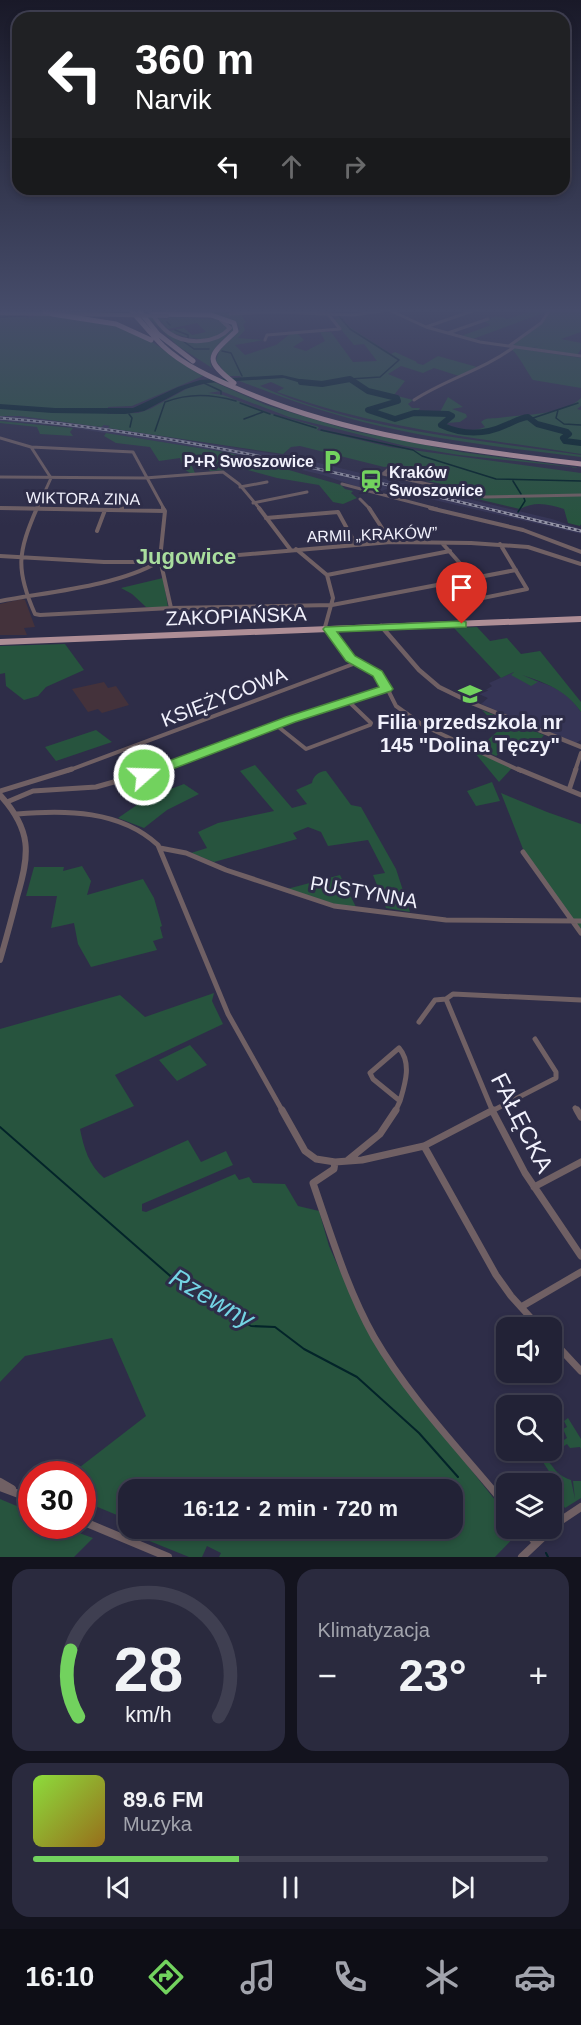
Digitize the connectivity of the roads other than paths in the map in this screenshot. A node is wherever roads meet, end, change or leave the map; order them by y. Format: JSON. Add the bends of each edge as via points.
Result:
{"nodes":[{"id":1,"x":218,"y":381,"type":"edge"},
{"id":2,"x":230,"y":381,"type":"edge"},
{"id":3,"x":449,"y":381,"type":"edge"},
{"id":4,"x":414,"y":400,"type":"dead end"},
{"id":5,"x":0,"y":438,"type":"edge"},
{"id":6,"x":31,"y":447,"type":"junction"},
{"id":7,"x":581,"y":463,"type":"edge"},
{"id":8,"x":0,"y":477,"type":"edge"},
{"id":9,"x":51,"y":478,"type":"junction"},
{"id":10,"x":145,"y":478,"type":"junction"},
{"id":11,"x":413,"y":481,"type":"junction"},
{"id":12,"x":267,"y":482,"type":"dead end"},
{"id":13,"x":342,"y":484,"type":"dead end"},
{"id":14,"x":240,"y":487,"type":"junction"},
{"id":15,"x":307,"y":492,"type":"dead end"},
{"id":16,"x":581,"y":495,"type":"edge"},
{"id":17,"x":124,"y":498,"type":"dead end"},
{"id":18,"x":360,"y":499,"type":"dead end"},
{"id":19,"x":253,"y":502,"type":"junction"},
{"id":20,"x":0,"y":508,"type":"edge"},
{"id":21,"x":37,"y":508,"type":"junction"},
{"id":22,"x":105,"y":510,"type":"junction"},
{"id":23,"x":121,"y":510,"type":"junction"},
{"id":24,"x":165,"y":511,"type":"junction"},
{"id":25,"x":266,"y":518,"type":"junction"},
{"id":26,"x":97,"y":531,"type":"dead end"},
{"id":27,"x":391,"y":542,"type":"junction"},
{"id":28,"x":442,"y":543,"type":"junction"},
{"id":29,"x":500,"y":544,"type":"junction"},
{"id":30,"x":356,"y":545,"type":"junction"},
{"id":31,"x":290,"y":549,"type":"junction"},
{"id":32,"x":296,"y":549,"type":"junction"},
{"id":33,"x":450,"y":551,"type":"junction"},
{"id":34,"x":581,"y":552,"type":"edge"},
{"id":35,"x":0,"y":556,"type":"edge"},
{"id":36,"x":20,"y":557,"type":"junction"},
{"id":37,"x":160,"y":562,"type":"junction"},
{"id":38,"x":581,"y":564,"type":"edge"},
{"id":39,"x":516,"y":570,"type":"junction"},
{"id":40,"x":327,"y":576,"type":"junction"},
{"id":41,"x":473,"y":578,"type":"junction"},
{"id":42,"x":443,"y":585,"type":"junction"},
{"id":43,"x":26,"y":596,"type":"junction"},
{"id":44,"x":0,"y":601,"type":"edge"},
{"id":45,"x":332,"y":605,"type":"junction"},
{"id":46,"x":171,"y":608,"type":"junction"},
{"id":47,"x":581,"y":617,"type":"edge"},
{"id":48,"x":381,"y":626,"type":"junction"},
{"id":49,"x":327,"y":628,"type":"junction"},
{"id":50,"x":0,"y":640,"type":"edge"},
{"id":51,"x":356,"y":663,"type":"junction"},
{"id":52,"x":387,"y":689,"type":"junction"},
{"id":53,"x":348,"y":701,"type":"junction"},
{"id":54,"x":276,"y":725,"type":"junction"},
{"id":55,"x":581,"y":747,"type":"edge"},
{"id":56,"x":581,"y":753,"type":"edge"},
{"id":57,"x":569,"y":790,"type":"junction"},
{"id":58,"x":0,"y":793,"type":"edge"},
{"id":59,"x":581,"y":795,"type":"edge"},
{"id":60,"x":7,"y":802,"type":"junction"},
{"id":61,"x":17,"y":814,"type":"junction"},
{"id":62,"x":160,"y":848,"type":"junction"},
{"id":63,"x":523,"y":852,"type":"dead end"},
{"id":64,"x":571,"y":921,"type":"junction"},
{"id":65,"x":581,"y":921,"type":"edge"},
{"id":66,"x":581,"y":933,"type":"edge"},
{"id":67,"x":0,"y":960,"type":"edge"},
{"id":68,"x":446,"y":999,"type":"junction"},
{"id":69,"x":581,"y":999,"type":"edge"},
{"id":70,"x":418,"y":1022,"type":"dead end"},
{"id":71,"x":535,"y":1039,"type":"dead end"},
{"id":72,"x":401,"y":1102,"type":"junction"},
{"id":73,"x":575,"y":1108,"type":"dead end"},
{"id":74,"x":492,"y":1110,"type":"junction"},
{"id":75,"x":581,"y":1117,"type":"edge"},
{"id":76,"x":424,"y":1146,"type":"junction"},
{"id":77,"x":348,"y":1160,"type":"junction"},
{"id":78,"x":335,"y":1162,"type":"junction"},
{"id":79,"x":581,"y":1162,"type":"edge"},
{"id":80,"x":534,"y":1187,"type":"junction"},
{"id":81,"x":581,"y":1257,"type":"edge"},
{"id":82,"x":581,"y":1272,"type":"edge"},
{"id":83,"x":521,"y":1307,"type":"junction"},
{"id":84,"x":530,"y":1317,"type":"edge"},
{"id":85,"x":562,"y":1351,"type":"edge"},
{"id":86,"x":581,"y":1371,"type":"edge"},
{"id":87,"x":0,"y":1482,"type":"edge"},
{"id":88,"x":0,"y":1487,"type":"edge"},
{"id":89,"x":18,"y":1492,"type":"edge"},
{"id":90,"x":18,"y":1493,"type":"edge"},
{"id":91,"x":496,"y":1493,"type":"edge"},
{"id":92,"x":581,"y":1507,"type":"edge"},
{"id":93,"x":96,"y":1527,"type":"edge"},
{"id":94,"x":532,"y":1539,"type":"edge"},
{"id":95,"x":536,"y":1544,"type":"junction"},
{"id":96,"x":168,"y":1557,"type":"edge"},
{"id":97,"x":522,"y":1557,"type":"edge"}],
"edges":[{"from":1,"to":7,"type":"highway","via":[[294,411],[370,432],[459,449]]},
{"from":2,"to":7,"type":"highway","via":[[300,408],[375,429]]},
{"from":3,"to":4,"type":"street"},
{"from":5,"to":6,"type":"street"},
{"from":6,"to":9,"type":"street"},
{"from":6,"to":10,"type":"street","via":[[133,452]]},
{"from":8,"to":9,"type":"street"},
{"from":9,"to":10,"type":"street"},
{"from":9,"to":21,"type":"street"},
{"from":10,"to":14,"type":"street","via":[[219,472],[228,474]]},
{"from":10,"to":24,"type":"street"},
{"from":11,"to":11,"type":"street","via":[[383,474],[390,468],[401,467]]},
{"from":11,"to":16,"type":"street","via":[[477,495]]},
{"from":12,"to":14,"type":"street"},
{"from":13,"to":34,"type":"street","via":[[531,531]]},
{"from":14,"to":19,"type":"street"},
{"from":15,"to":19,"type":"street"},
{"from":17,"to":23,"type":"street"},
{"from":18,"to":27,"type":"street"},
{"from":19,"to":25,"type":"street"},
{"from":20,"to":21,"type":"street","name":"WIKTORA ZINA"},
{"from":21,"to":22,"type":"street","name":"WIKTORA ZINA"},
{"from":21,"to":36,"type":"street"},
{"from":22,"to":23,"type":"street","name":"WIKTORA ZINA"},
{"from":22,"to":26,"type":"street"},
{"from":23,"to":24,"type":"street","name":"WIKTORA ZINA"},
{"from":24,"to":37,"type":"street"},
{"from":25,"to":30,"type":"street","via":[[338,512]]},
{"from":25,"to":31,"type":"street"},
{"from":27,"to":28,"type":"street","name":"ARMII „KRAKÓW”"},
{"from":27,"to":30,"type":"street","name":"ARMII „KRAKÓW”"},
{"from":28,"to":29,"type":"street","name":"ARMII „KRAKÓW”"},
{"from":28,"to":33,"type":"street"},
{"from":29,"to":38,"type":"street","name":"ARMII „KRAKÓW”","via":[[536,549]]},
{"from":29,"to":39,"type":"street"},
{"from":30,"to":32,"type":"street","name":"ARMII „KRAKÓW”"},
{"from":31,"to":32,"type":"street","name":"ARMII „KRAKÓW”"},
{"from":31,"to":37,"type":"street","name":"ARMII „KRAKÓW”"},
{"from":32,"to":40,"type":"street"},
{"from":33,"to":40,"type":"street"},
{"from":33,"to":41,"type":"street"},
{"from":35,"to":36,"type":"street"},
{"from":36,"to":37,"type":"street"},
{"from":36,"to":43,"type":"street"},
{"from":37,"to":43,"type":"street","name":"ARMII „KRAKÓW”","via":[[118,577]]},
{"from":37,"to":46,"type":"street"},
{"from":39,"to":41,"type":"street"},
{"from":39,"to":42,"type":"street","via":[[527,589],[458,603]]},
{"from":40,"to":45,"type":"street"},
{"from":41,"to":42,"type":"street"},
{"from":42,"to":45,"type":"street"},
{"from":43,"to":44,"type":"street","name":"ARMII „KRAKÓW”"},
{"from":43,"to":46,"type":"street","via":[[34,614],[40,615]]},
{"from":45,"to":46,"type":"street"},
{"from":45,"to":49,"type":"street"},
{"from":47,"to":48,"type":"main road","name":"ZAKOPIAŃSKA"},
{"from":48,"to":49,"type":"main road","name":"ZAKOPIAŃSKA"},
{"from":48,"to":55,"type":"street","via":[[418,670],[439,687]]},
{"from":49,"to":50,"type":"main road","name":"ZAKOPIAŃSKA"},
{"from":49,"to":51,"type":"street"},
{"from":51,"to":52,"type":"street","via":[[378,674]]},
{"from":51,"to":58,"type":"street","name":"KSIĘŻYCOWA","via":[[95,762]]},
{"from":52,"to":53,"type":"street"},
{"from":52,"to":57,"type":"street","via":[[396,706],[424,726]]},
{"from":53,"to":54,"type":"street"},
{"from":53,"to":54,"type":"street","via":[[370,725],[306,749]]},
{"from":54,"to":60,"type":"street","via":[[144,775],[96,787],[33,791]]},
{"from":56,"to":57,"type":"street"},
{"from":57,"to":59,"type":"street"},
{"from":58,"to":60,"type":"street"},
{"from":60,"to":61,"type":"street"},
{"from":61,"to":62,"type":"street","via":[[104,816],[143,831]]},
{"from":61,"to":67,"type":"street","via":[[27,839],[27,861]]},
{"from":62,"to":64,"type":"street","name":"PUSTYNNA","via":[[334,906],[446,920]]},
{"from":62,"to":78,"type":"street","via":[[228,1014],[305,1151],[316,1160]]},
{"from":63,"to":64,"type":"street"},
{"from":64,"to":65,"type":"street","name":"PUSTYNNA"},
{"from":64,"to":66,"type":"street"},
{"from":68,"to":69,"type":"street","via":[[454,994]]},
{"from":68,"to":70,"type":"street","via":[[435,1000]]},
{"from":68,"to":74,"type":"street","name":"FAŁĘCKA"},
{"from":71,"to":74,"type":"street","via":[[556,1078]]},
{"from":72,"to":72,"type":"street","via":[[370,1073],[399,1048],[404,1052],[407,1069]]},
{"from":72,"to":77,"type":"street","via":[[390,1124]]},
{"from":73,"to":75,"type":"street"},
{"from":74,"to":76,"type":"street"},
{"from":74,"to":80,"type":"street","name":"FAŁĘCKA"},
{"from":76,"to":77,"type":"street"},
{"from":76,"to":83,"type":"street","via":[[496,1275]]},
{"from":77,"to":78,"type":"street"},
{"from":78,"to":91,"type":"street","via":[[334,1169],[313,1183],[354,1296],[385,1355]]},
{"from":79,"to":80,"type":"street"},
{"from":80,"to":81,"type":"street","name":"FAŁĘCKA"},
{"from":82,"to":83,"type":"street"},
{"from":83,"to":84,"type":"street"},
{"from":85,"to":86,"type":"street"},
{"from":87,"to":89,"type":"street"},
{"from":88,"to":90,"type":"street"},
{"from":92,"to":95,"type":"street"},
{"from":93,"to":96,"type":"street"},
{"from":94,"to":95,"type":"street"},
{"from":95,"to":97,"type":"street"}]}
